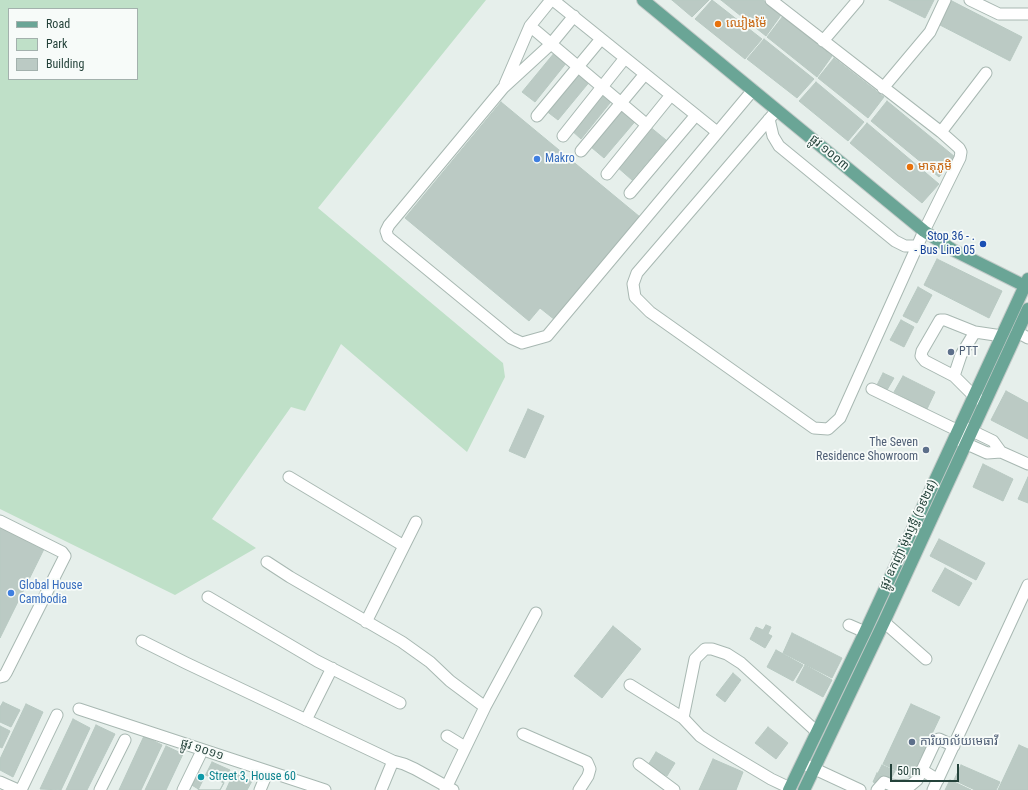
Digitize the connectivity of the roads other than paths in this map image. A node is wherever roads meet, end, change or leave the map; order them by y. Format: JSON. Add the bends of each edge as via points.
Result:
{"nodes":[{"id":1,"x":552,"y":0,"type":"edge"},
{"id":2,"x":643,"y":0,"type":"edge"},
{"id":3,"x":771,"y":0,"type":"edge"},
{"id":4,"x":858,"y":0,"type":"edge"},
{"id":5,"x":946,"y":0,"type":"edge"},
{"id":6,"x":970,"y":0,"type":"edge"},
{"id":7,"x":1028,"y":14,"type":"edge"},
{"id":8,"x":574,"y":16,"type":"junction"},
{"id":9,"x":530,"y":26,"type":"junction"},
{"id":10,"x":602,"y":39,"type":"junction"},
{"id":11,"x":823,"y":41,"type":"junction"},
{"id":12,"x":551,"y":44,"type":"junction"},
{"id":13,"x":625,"y":58,"type":"junction"},
{"id":14,"x":578,"y":67,"type":"junction"},
{"id":15,"x":986,"y":73,"type":"dead end"},
{"id":16,"x":645,"y":74,"type":"junction"},
{"id":17,"x":602,"y":87,"type":"junction"},
{"id":18,"x":504,"y":88,"type":"junction"},
{"id":19,"x":883,"y":88,"type":"junction"},
{"id":20,"x":753,"y":90,"type":"junction"},
{"id":21,"x":671,"y":95,"type":"junction"},
{"id":22,"x":622,"y":103,"type":"junction"},
{"id":23,"x":773,"y":114,"type":"junction"},
{"id":24,"x":696,"y":115,"type":"junction"},
{"id":25,"x":537,"y":116,"type":"dead end"},
{"id":26,"x":647,"y":125,"type":"junction"},
{"id":27,"x":717,"y":132,"type":"junction"},
{"id":28,"x":941,"y":132,"type":"junction"},
{"id":29,"x":563,"y":136,"type":"dead end"},
{"id":30,"x":581,"y":151,"type":"dead end"},
{"id":31,"x":607,"y":174,"type":"dead end"},
{"id":32,"x":630,"y":193,"type":"dead end"},
{"id":33,"x":924,"y":231,"type":"junction"},
{"id":34,"x":918,"y":246,"type":"junction"},
{"id":35,"x":1027,"y":284,"type":"edge"},
{"id":36,"x":1028,"y":309,"type":"edge"},
{"id":37,"x":975,"y":332,"type":"junction"},
{"id":38,"x":1023,"y":335,"type":"edge"},
{"id":39,"x":1002,"y":336,"type":"junction"},
{"id":40,"x":954,"y":376,"type":"junction"},
{"id":41,"x":872,"y":389,"type":"dead end"},
{"id":42,"x":974,"y":396,"type":"junction"},
{"id":43,"x":985,"y":402,"type":"junction"},
{"id":44,"x":957,"y":431,"type":"junction"},
{"id":45,"x":969,"y":437,"type":"junction"},
{"id":46,"x":1028,"y":464,"type":"edge"},
{"id":47,"x":289,"y":477,"type":"dead end"},
{"id":48,"x":0,"y":521,"type":"edge"},
{"id":49,"x":416,"y":522,"type":"dead end"},
{"id":50,"x":404,"y":546,"type":"junction"},
{"id":51,"x":267,"y":562,"type":"dead end"},
{"id":52,"x":1028,"y":585,"type":"edge"},
{"id":53,"x":884,"y":591,"type":"junction"},
{"id":54,"x":895,"y":596,"type":"junction"},
{"id":55,"x":208,"y":597,"type":"dead end"},
{"id":56,"x":536,"y":613,"type":"dead end"},
{"id":57,"x":366,"y":622,"type":"junction"},
{"id":58,"x":884,"y":622,"type":"junction"},
{"id":59,"x":849,"y":625,"type":"dead end"},
{"id":60,"x":865,"y":632,"type":"junction"},
{"id":61,"x":142,"y":641,"type":"dead end"},
{"id":62,"x":926,"y":658,"type":"dead end"},
{"id":63,"x":332,"y":668,"type":"junction"},
{"id":64,"x":0,"y":677,"type":"edge"},
{"id":65,"x":630,"y":685,"type":"dead end"},
{"id":66,"x":400,"y":703,"type":"dead end"},
{"id":67,"x":485,"y":707,"type":"junction"},
{"id":68,"x":79,"y":709,"type":"dead end"},
{"id":69,"x":58,"y":715,"type":"dead end"},
{"id":70,"x":682,"y":718,"type":"junction"},
{"id":71,"x":306,"y":720,"type":"junction"},
{"id":72,"x":817,"y":732,"type":"junction"},
{"id":73,"x":524,"y":734,"type":"dead end"},
{"id":74,"x":446,"y":736,"type":"dead end"},
{"id":75,"x":125,"y":740,"type":"dead end"},
{"id":76,"x":954,"y":746,"type":"junction"},
{"id":77,"x":465,"y":747,"type":"junction"},
{"id":78,"x":200,"y":755,"type":"dead end"},
{"id":79,"x":392,"y":761,"type":"junction"},
{"id":80,"x":802,"y":763,"type":"junction"},
{"id":81,"x":639,"y":764,"type":"dead end"},
{"id":82,"x":814,"y":768,"type":"junction"},
{"id":83,"x":922,"y":770,"type":"junction"},
{"id":84,"x":265,"y":778,"type":"dead end"},
{"id":85,"x":0,"y":782,"type":"edge"},
{"id":86,"x":936,"y":785,"type":"edge"},
{"id":87,"x":448,"y":789,"type":"edge"},
{"id":88,"x":790,"y":789,"type":"edge"},
{"id":89,"x":18,"y":790,"type":"edge"},
{"id":90,"x":22,"y":790,"type":"edge"},
{"id":91,"x":100,"y":790,"type":"edge"},
{"id":92,"x":183,"y":790,"type":"edge"},
{"id":93,"x":260,"y":790,"type":"edge"},
{"id":94,"x":325,"y":790,"type":"edge"},
{"id":95,"x":381,"y":790,"type":"edge"},
{"id":96,"x":579,"y":790,"type":"edge"},
{"id":97,"x":674,"y":790,"type":"edge"},
{"id":98,"x":804,"y":790,"type":"edge"},
{"id":99,"x":860,"y":790,"type":"edge"},
{"id":100,"x":877,"y":790,"type":"edge"}],
"edges":[{"from":1,"to":8,"type":"street"},
{"from":1,"to":9,"type":"street"},
{"from":2,"to":20,"type":"main road","name":"ផ្លូវ ១០០៣"},
{"from":3,"to":11,"type":"street"},
{"from":4,"to":11,"type":"street"},
{"from":5,"to":19,"type":"street","via":[[930,32]]},
{"from":6,"to":7,"type":"street","via":[[999,14]]},
{"from":8,"to":10,"type":"street"},
{"from":8,"to":12,"type":"street"},
{"from":9,"to":12,"type":"street"},
{"from":9,"to":18,"type":"street"},
{"from":10,"to":13,"type":"street"},
{"from":10,"to":14,"type":"street"},
{"from":11,"to":19,"type":"street"},
{"from":12,"to":14,"type":"street"},
{"from":12,"to":18,"type":"street"},
{"from":13,"to":16,"type":"street"},
{"from":13,"to":17,"type":"street"},
{"from":14,"to":17,"type":"street"},
{"from":14,"to":25,"type":"street"},
{"from":15,"to":28,"type":"street"},
{"from":16,"to":21,"type":"street"},
{"from":16,"to":22,"type":"street"},
{"from":17,"to":22,"type":"street"},
{"from":17,"to":29,"type":"street"},
{"from":18,"to":27,"type":"street","via":[[386,231],[388,237],[511,338],[522,343],[547,336]]},
{"from":19,"to":28,"type":"street"},
{"from":20,"to":23,"type":"main road","name":"ផ្លូវ ១០០៣"},
{"from":20,"to":27,"type":"street"},
{"from":21,"to":24,"type":"street"},
{"from":21,"to":26,"type":"street"},
{"from":22,"to":26,"type":"street"},
{"from":22,"to":30,"type":"street"},
{"from":23,"to":33,"type":"main road","name":"ផ្លូវ ១០០៣"},
{"from":23,"to":34,"type":"street","via":[[773,136],[779,146],[895,241],[905,246]]},
{"from":23,"to":34,"type":"street","via":[[637,273],[633,284],[636,297],[650,312],[814,428],[828,429],[840,418]]},
{"from":24,"to":27,"type":"street"},
{"from":24,"to":32,"type":"street"},
{"from":26,"to":31,"type":"street"},
{"from":28,"to":33,"type":"street","via":[[959,148],[960,158]]},
{"from":33,"to":34,"type":"street"},
{"from":33,"to":35,"type":"main road","name":"ផ្លូវ ១០០៣","via":[[953,250]]},
{"from":35,"to":39,"type":"main road","name":"ផ្លូវ ឧកញ៉ា ម៉ុងឫទ្ធី (១៩២៨)"},
{"from":36,"to":38,"type":"main road","name":"ផ្លូវ ឧកញ៉ា ម៉ុងឫទ្ធី (១៩២៨)"},
{"from":37,"to":39,"type":"street"},
{"from":37,"to":40,"type":"street","via":[[961,355]]},
{"from":37,"to":40,"type":"street","via":[[940,320],[922,351],[921,356],[925,361]]},
{"from":38,"to":43,"type":"main road","name":"ផ្លូវ ឧកញ៉ា ម៉ុងឫទ្ធី (១៩២៨)"},
{"from":39,"to":42,"type":"main road","name":"ផ្លូវ ឧកញ៉ា ម៉ុងឫទ្ធី (១៩២៨)"},
{"from":40,"to":42,"type":"street"},
{"from":41,"to":44,"type":"street"},
{"from":42,"to":43,"type":"street"},
{"from":42,"to":44,"type":"main road","name":"ផ្លូវ ឧកញ៉ា ម៉ុងឫទ្ធី (១៩២៨)"},
{"from":43,"to":45,"type":"main road","name":"ផ្លូវ ឧកញ៉ា ម៉ុងឫទ្ធី (១៩២៨)"},
{"from":44,"to":45,"type":"street"},
{"from":44,"to":53,"type":"main road","name":"ផ្លូវ ឧកញ៉ា ម៉ុងឫទ្ធី (១៩២៨)"},
{"from":45,"to":46,"type":"street","via":[[987,453],[1001,452]]},
{"from":45,"to":54,"type":"main road","name":"ផ្លូវ ឧកញ៉ា ម៉ុងឫទ្ធី (១៩២៨)"},
{"from":47,"to":50,"type":"street"},
{"from":48,"to":64,"type":"street","via":[[62,552],[65,556],[4,676]]},
{"from":49,"to":50,"type":"street"},
{"from":50,"to":57,"type":"street"},
{"from":51,"to":57,"type":"street"},
{"from":52,"to":76,"type":"street"},
{"from":53,"to":54,"type":"main road"},
{"from":53,"to":60,"type":"main road","name":"ផ្លូវ ឧកញ៉ា ម៉ុងឫទ្ធី (១៩២៨)"},
{"from":54,"to":58,"type":"main road","name":"ផ្លូវ ឧកញ៉ា ម៉ុងឫទ្ធី (១៩២៨)"},
{"from":55,"to":63,"type":"street"},
{"from":56,"to":67,"type":"street"},
{"from":57,"to":67,"type":"street","via":[[408,646]]},
{"from":58,"to":62,"type":"street"},
{"from":58,"to":82,"type":"main road","name":"ផ្លូវ ឧកញ៉ា ម៉ុងឫទ្ធី (១៩២៨)"},
{"from":59,"to":60,"type":"street"},
{"from":60,"to":72,"type":"main road","name":"ផ្លូវ ឧកញ៉ា ម៉ុងឫទ្ធី (១៩២៨)"},
{"from":61,"to":71,"type":"street"},
{"from":63,"to":66,"type":"street"},
{"from":63,"to":71,"type":"street"},
{"from":65,"to":70,"type":"street"},
{"from":67,"to":77,"type":"street"},
{"from":68,"to":94,"type":"street","name":"ផ្លូវ ១០១១"},
{"from":69,"to":90,"type":"street"},
{"from":70,"to":72,"type":"street","via":[[695,659],[705,649],[712,649],[741,662]]},
{"from":70,"to":88,"type":"street","via":[[700,736]]},
{"from":71,"to":79,"type":"street"},
{"from":72,"to":80,"type":"main road","name":"ផ្លូវ ឧកញ៉ា ម៉ុងឫទ្ធី (១៩២៨)"},
{"from":73,"to":96,"type":"street","via":[[587,762],[590,769],[588,776]]},
{"from":74,"to":77,"type":"street"},
{"from":75,"to":91,"type":"street"},
{"from":76,"to":83,"type":"street","via":[[936,740]]},
{"from":76,"to":86,"type":"street"},
{"from":77,"to":87,"type":"street"},
{"from":78,"to":92,"type":"street"},
{"from":79,"to":87,"type":"street","via":[[404,764]]},
{"from":79,"to":95,"type":"street"},
{"from":80,"to":82,"type":"street"},
{"from":80,"to":88,"type":"main road","name":"ផ្លូវ ឧកញ៉ា ម៉ុងឫទ្ធី (១៩២៨)"},
{"from":81,"to":97,"type":"street"},
{"from":82,"to":98,"type":"main road","name":"ផ្លូវ ឧកញ៉ា ម៉ុងឫទ្ធី (១៩២៨)"},
{"from":82,"to":99,"type":"street"},
{"from":83,"to":86,"type":"street"},
{"from":83,"to":100,"type":"street","via":[[911,785],[898,786],[884,782]]},
{"from":84,"to":93,"type":"street"},
{"from":85,"to":89,"type":"street"}]}
